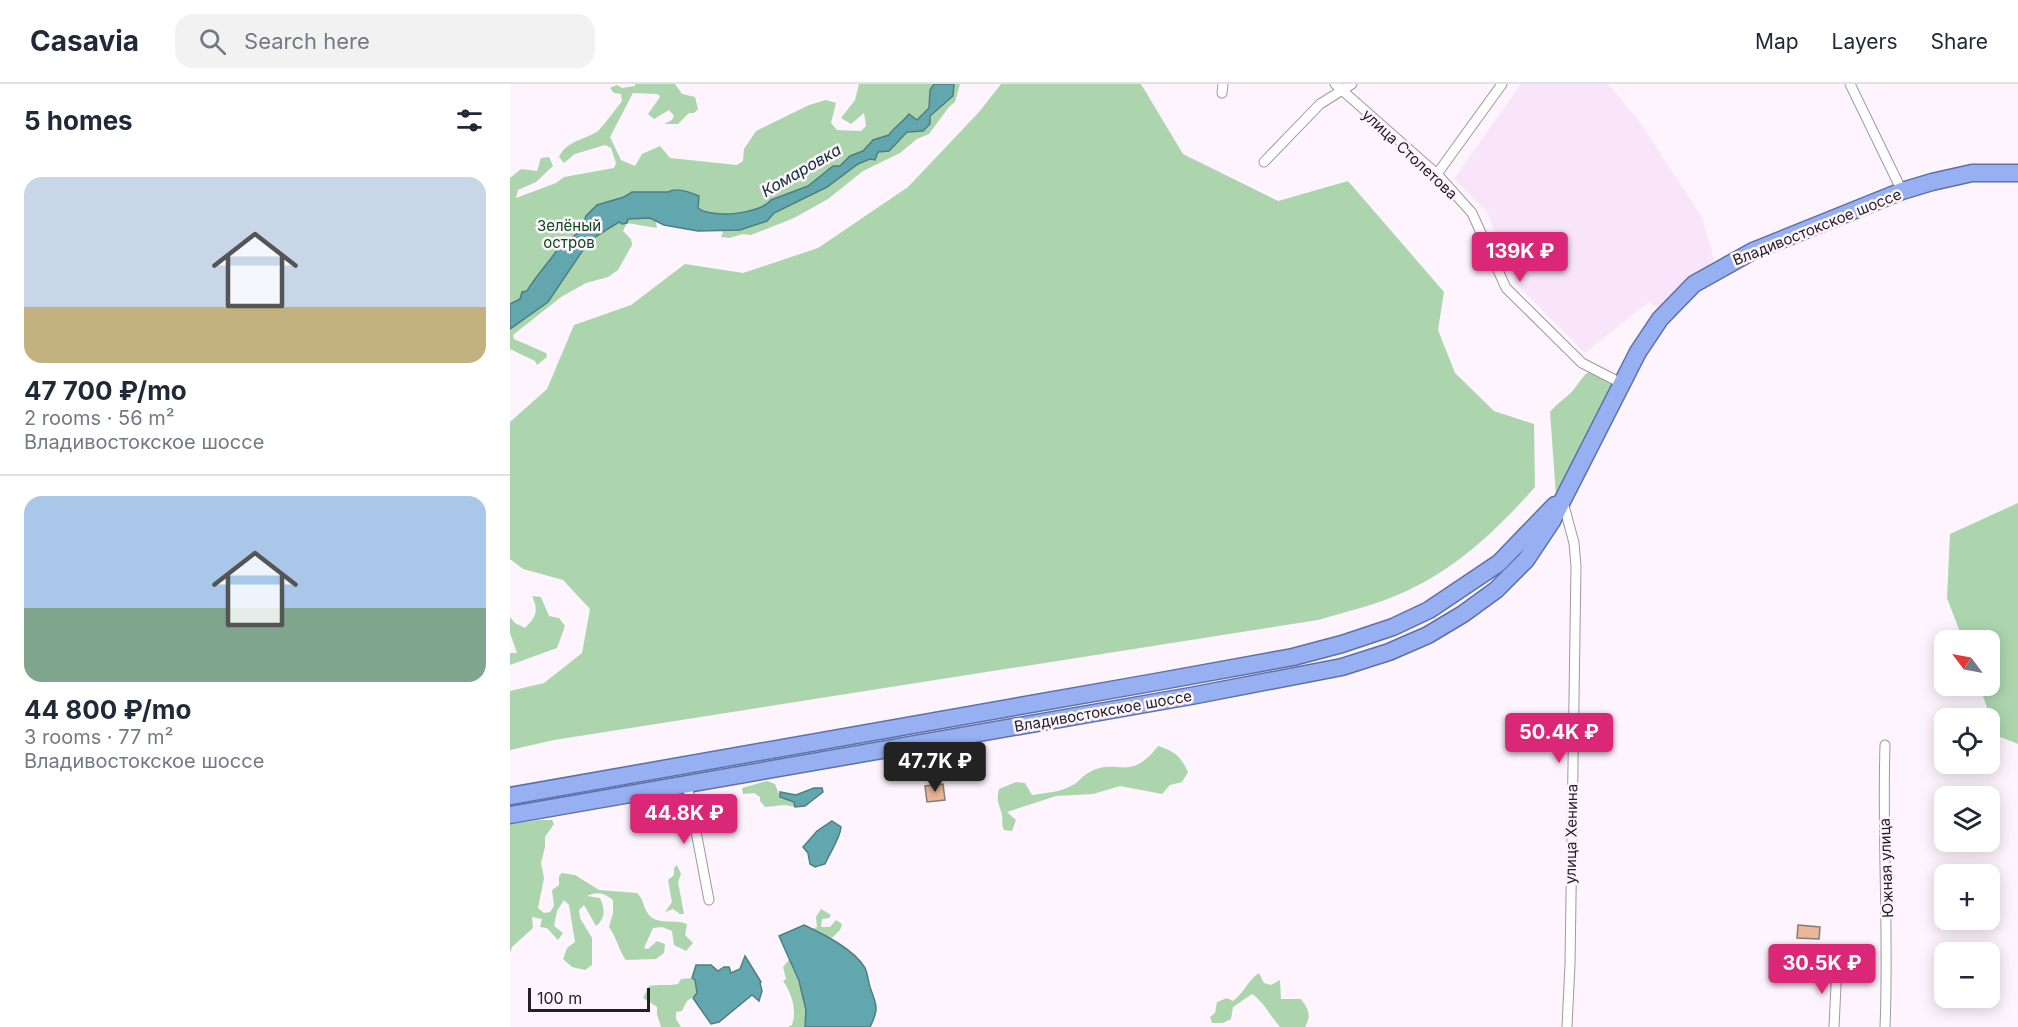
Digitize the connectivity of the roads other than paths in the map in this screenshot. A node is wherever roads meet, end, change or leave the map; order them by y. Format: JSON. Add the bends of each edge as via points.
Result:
{"nodes":[{"id":1,"x":1352,"y":84,"type":"edge"},
{"id":2,"x":1502,"y":84,"type":"edge"},
{"id":3,"x":1850,"y":84,"type":"edge"},
{"id":4,"x":1339,"y":87,"type":"edge"},
{"id":5,"x":1264,"y":162,"type":"dead end"},
{"id":6,"x":2018,"y":173,"type":"edge"},
{"id":7,"x":1437,"y":174,"type":"junction"},
{"id":8,"x":1902,"y":191,"type":"junction"},
{"id":9,"x":1621,"y":383,"type":"junction"},
{"id":10,"x":1563,"y":499,"type":"junction"},
{"id":11,"x":1311,"y":652,"type":"junction"},
{"id":12,"x":1316,"y":672,"type":"junction"},
{"id":13,"x":1885,"y":745,"type":"dead end"},
{"id":14,"x":687,"y":784,"type":"junction"},
{"id":15,"x":510,"y":796,"type":"edge"},
{"id":16,"x":510,"y":815,"type":"edge"},
{"id":17,"x":709,"y":900,"type":"dead end"},
{"id":18,"x":1837,"y":965,"type":"dead end"},
{"id":19,"x":1567,"y":1027,"type":"edge"},
{"id":20,"x":1834,"y":1027,"type":"edge"},
{"id":21,"x":1886,"y":1027,"type":"edge"}],
"edges":[{"from":1,"to":4,"type":"street"},
{"from":2,"to":7,"type":"street"},
{"from":3,"to":8,"type":"street"},
{"from":4,"to":5,"type":"street"},
{"from":4,"to":7,"type":"street","name":"улица Столетова"},
{"from":6,"to":8,"type":"highway","name":"Владивостокское шоссе","via":[[1972,173]]},
{"from":7,"to":9,"type":"street","name":"улица Столетова","via":[[1472,213],[1506,288],[1582,363]]},
{"from":8,"to":9,"type":"highway","name":"Владивостокское шоссе","via":[[1753,251],[1694,284],[1660,319]]},
{"from":9,"to":10,"type":"highway","name":"Владивостокское шоссе"},
{"from":10,"to":11,"type":"highway","name":"Владивостокское шоссе","via":[[1499,563],[1429,610],[1393,627]]},
{"from":10,"to":12,"type":"highway","name":"Владивостокское шоссе","via":[[1526,560],[1496,590],[1463,614],[1389,652]]},
{"from":10,"to":19,"type":"street","name":"улица Хенина","via":[[1576,566]]},
{"from":11,"to":12,"type":"highway","via":[[1321,659]]},
{"from":11,"to":15,"type":"highway","name":"Владивостокское шоссе"},
{"from":12,"to":14,"type":"highway","name":"Владивостокское шоссе"},
{"from":13,"to":21,"type":"street","name":"Южная улица"},
{"from":14,"to":16,"type":"highway","name":"Владивостокское шоссе"},
{"from":14,"to":17,"type":"street"},
{"from":18,"to":20,"type":"street"}]}
